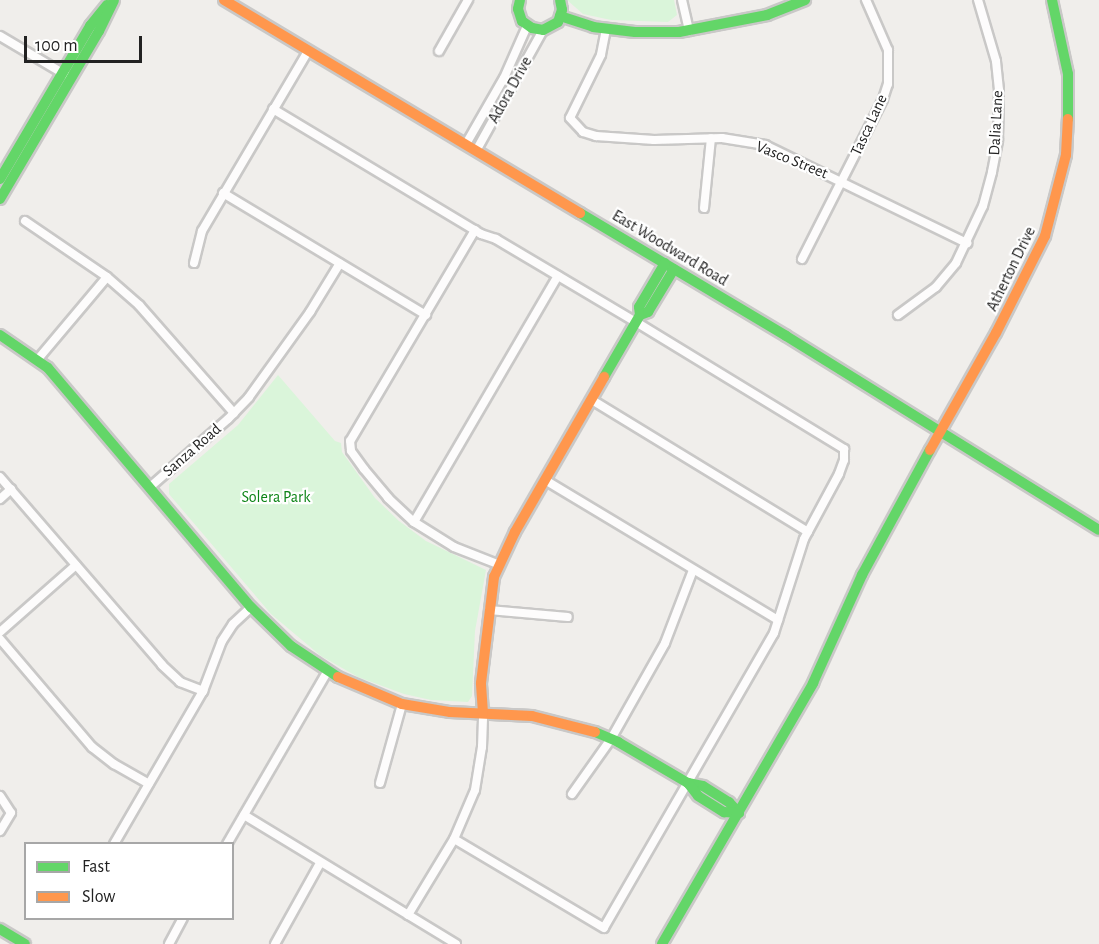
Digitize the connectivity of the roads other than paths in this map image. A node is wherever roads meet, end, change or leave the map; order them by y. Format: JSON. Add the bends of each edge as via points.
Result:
{"nodes":[{"id":1,"x":112,"y":0,"type":"edge"},
{"id":2,"x":224,"y":0,"type":"edge"},
{"id":3,"x":468,"y":0,"type":"edge"},
{"id":4,"x":560,"y":0,"type":"edge"},
{"id":5,"x":682,"y":0,"type":"edge"},
{"id":6,"x":805,"y":0,"type":"edge"},
{"id":7,"x":866,"y":0,"type":"edge"},
{"id":8,"x":978,"y":0,"type":"edge"},
{"id":9,"x":1052,"y":0,"type":"edge"},
{"id":10,"x":515,"y":1,"type":"edge"},
{"id":11,"x":560,"y":16,"type":"junction"},
{"id":12,"x":527,"y":26,"type":"junction"},
{"id":13,"x":606,"y":29,"type":"junction"},
{"id":14,"x":543,"y":30,"type":"junction"},
{"id":15,"x":689,"y":31,"type":"junction"},
{"id":16,"x":0,"y":36,"type":"edge"},
{"id":17,"x":308,"y":51,"type":"junction"},
{"id":18,"x":439,"y":51,"type":"dead end"},
{"id":19,"x":67,"y":76,"type":"junction"},
{"id":20,"x":273,"y":109,"type":"junction"},
{"id":21,"x":711,"y":138,"type":"junction"},
{"id":22,"x":466,"y":144,"type":"junction"},
{"id":23,"x":476,"y":151,"type":"junction"},
{"id":24,"x":0,"y":179,"type":"edge"},
{"id":25,"x":842,"y":181,"type":"junction"},
{"id":26,"x":223,"y":193,"type":"junction"},
{"id":27,"x":0,"y":200,"type":"edge"},
{"id":28,"x":705,"y":208,"type":"dead end"},
{"id":29,"x":25,"y":221,"type":"dead end"},
{"id":30,"x":475,"y":230,"type":"junction"},
{"id":31,"x":967,"y":243,"type":"junction"},
{"id":32,"x":802,"y":259,"type":"dead end"},
{"id":33,"x":194,"y":263,"type":"dead end"},
{"id":34,"x":340,"y":264,"type":"junction"},
{"id":35,"x":669,"y":266,"type":"junction"},
{"id":36,"x":558,"y":276,"type":"junction"},
{"id":37,"x":107,"y":277,"type":"junction"},
{"id":38,"x":426,"y":315,"type":"junction"},
{"id":39,"x":897,"y":315,"type":"dead end"},
{"id":40,"x":638,"y":319,"type":"junction"},
{"id":41,"x":0,"y":335,"type":"edge"},
{"id":42,"x":38,"y":359,"type":"junction"},
{"id":43,"x":592,"y":400,"type":"junction"},
{"id":44,"x":234,"y":413,"type":"junction"},
{"id":45,"x":940,"y":431,"type":"junction"},
{"id":46,"x":0,"y":477,"type":"edge"},
{"id":47,"x":545,"y":480,"type":"junction"},
{"id":48,"x":150,"y":487,"type":"junction"},
{"id":49,"x":11,"y":489,"type":"junction"},
{"id":50,"x":0,"y":499,"type":"edge"},
{"id":51,"x":414,"y":522,"type":"junction"},
{"id":52,"x":1098,"y":530,"type":"edge"},
{"id":53,"x":808,"y":532,"type":"junction"},
{"id":54,"x":76,"y":565,"type":"junction"},
{"id":55,"x":500,"y":565,"type":"junction"},
{"id":56,"x":693,"y":570,"type":"junction"},
{"id":57,"x":251,"y":607,"type":"junction"},
{"id":58,"x":489,"y":610,"type":"junction"},
{"id":59,"x":568,"y":617,"type":"dead end"},
{"id":60,"x":778,"y":620,"type":"junction"},
{"id":61,"x":0,"y":632,"type":"edge"},
{"id":62,"x":0,"y":639,"type":"edge"},
{"id":63,"x":327,"y":672,"type":"junction"},
{"id":64,"x":202,"y":690,"type":"junction"},
{"id":65,"x":402,"y":704,"type":"junction"},
{"id":66,"x":483,"y":713,"type":"junction"},
{"id":67,"x":611,"y":739,"type":"junction"},
{"id":68,"x":380,"y":783,"type":"dead end"},
{"id":69,"x":688,"y":783,"type":"junction"},
{"id":70,"x":149,"y":784,"type":"junction"},
{"id":71,"x":572,"y":794,"type":"dead end"},
{"id":72,"x":0,"y":796,"type":"edge"},
{"id":73,"x":739,"y":813,"type":"junction"},
{"id":74,"x":244,"y":815,"type":"junction"},
{"id":75,"x":0,"y":831,"type":"edge"},
{"id":76,"x":454,"y":839,"type":"junction"},
{"id":77,"x":115,"y":842,"type":"edge"},
{"id":78,"x":228,"y":842,"type":"edge"},
{"id":79,"x":320,"y":863,"type":"junction"},
{"id":80,"x":408,"y":915,"type":"junction"},
{"id":81,"x":182,"y":920,"type":"edge"},
{"id":82,"x":0,"y":929,"type":"edge"},
{"id":83,"x":25,"y":944,"type":"edge"},
{"id":84,"x":169,"y":944,"type":"edge"},
{"id":85,"x":275,"y":944,"type":"edge"},
{"id":86,"x":456,"y":944,"type":"edge"},
{"id":87,"x":662,"y":944,"type":"edge"}],
"edges":[{"from":1,"to":19,"type":"street","via":[[90,26]]},
{"from":2,"to":17,"type":"street","name":"East Woodward Road"},
{"from":3,"to":18,"type":"street"},
{"from":4,"to":11,"type":"street"},
{"from":5,"to":15,"type":"street"},
{"from":6,"to":15,"type":"street","via":[[767,15]]},
{"from":7,"to":25,"type":"street","name":"Tasca Lane","via":[[888,50],[888,84]]},
{"from":8,"to":31,"type":"street","name":"Dalia Lane","via":[[996,61],[998,140],[983,206]]},
{"from":9,"to":45,"type":"street","name":"Atherton Drive","via":[[1068,74],[1066,155],[1058,194],[1045,237]]},
{"from":10,"to":12,"type":"street"},
{"from":11,"to":13,"type":"street"},
{"from":11,"to":14,"type":"street","via":[[554,26]]},
{"from":12,"to":14,"type":"street"},
{"from":12,"to":22,"type":"street","name":"Adora Drive","via":[[504,78]]},
{"from":13,"to":15,"type":"street"},
{"from":13,"to":21,"type":"street","name":"Vasco Street","via":[[602,55],[574,107],[571,122],[596,136]]},
{"from":14,"to":23,"type":"street","name":"Adora Drive"},
{"from":16,"to":19,"type":"street"},
{"from":17,"to":20,"type":"street"},
{"from":17,"to":22,"type":"street","name":"East Woodward Road"},
{"from":19,"to":24,"type":"street"},
{"from":19,"to":27,"type":"street"},
{"from":20,"to":26,"type":"street"},
{"from":20,"to":30,"type":"street"},
{"from":21,"to":25,"type":"street","name":"Vasco Street","via":[[765,146]]},
{"from":21,"to":28,"type":"street"},
{"from":22,"to":23,"type":"street","name":"East Woodward Road"},
{"from":23,"to":35,"type":"street","name":"East Woodward Road"},
{"from":25,"to":31,"type":"street","name":"Vasco Street"},
{"from":25,"to":32,"type":"street","name":"Tasca Lane"},
{"from":26,"to":33,"type":"street","via":[[202,231]]},
{"from":26,"to":34,"type":"street"},
{"from":29,"to":37,"type":"street"},
{"from":30,"to":36,"type":"street"},
{"from":30,"to":38,"type":"street"},
{"from":31,"to":39,"type":"street","name":"Dalia Lane","via":[[936,287]]},
{"from":34,"to":38,"type":"street"},
{"from":34,"to":44,"type":"street","name":"Sanza Road","via":[[310,312]]},
{"from":35,"to":40,"type":"street","via":[[639,307]]},
{"from":35,"to":45,"type":"street","name":"East Woodward Road"},
{"from":36,"to":40,"type":"street"},
{"from":36,"to":51,"type":"street"},
{"from":37,"to":42,"type":"street"},
{"from":37,"to":44,"type":"street","via":[[139,305]]},
{"from":38,"to":51,"type":"street","via":[[350,441],[351,451],[364,469]]},
{"from":40,"to":43,"type":"street"},
{"from":40,"to":53,"type":"street","via":[[844,449],[839,474]]},
{"from":41,"to":42,"type":"street"},
{"from":42,"to":48,"type":"street"},
{"from":43,"to":47,"type":"street"},
{"from":43,"to":53,"type":"street"},
{"from":44,"to":48,"type":"street","name":"Sanza Road"},
{"from":45,"to":52,"type":"street","name":"East Woodward Road"},
{"from":45,"to":73,"type":"street","name":"Atherton Drive","via":[[862,575],[813,683]]},
{"from":46,"to":49,"type":"street"},
{"from":47,"to":55,"type":"street","via":[[514,532]]},
{"from":47,"to":56,"type":"street"},
{"from":48,"to":57,"type":"street"},
{"from":49,"to":50,"type":"street"},
{"from":49,"to":54,"type":"street"},
{"from":51,"to":55,"type":"street","via":[[454,547]]},
{"from":53,"to":60,"type":"street"},
{"from":54,"to":61,"type":"street"},
{"from":54,"to":64,"type":"street","via":[[162,665],[180,682]]},
{"from":55,"to":58,"type":"street"},
{"from":56,"to":60,"type":"street"},
{"from":56,"to":67,"type":"street","via":[[665,643]]},
{"from":57,"to":63,"type":"street","via":[[291,646]]},
{"from":57,"to":64,"type":"street","via":[[222,641]]},
{"from":58,"to":59,"type":"street"},
{"from":58,"to":66,"type":"street","via":[[481,683]]},
{"from":60,"to":69,"type":"street"},
{"from":62,"to":70,"type":"street","via":[[92,747]]},
{"from":63,"to":65,"type":"street"},
{"from":63,"to":74,"type":"street"},
{"from":64,"to":70,"type":"street"},
{"from":65,"to":66,"type":"street"},
{"from":65,"to":68,"type":"street"},
{"from":66,"to":67,"type":"street","via":[[532,716],[584,728]]},
{"from":66,"to":76,"type":"street","via":[[475,790]]},
{"from":67,"to":69,"type":"street"},
{"from":67,"to":71,"type":"street"},
{"from":69,"to":73,"type":"street","via":[[698,796],[724,812]]},
{"from":69,"to":76,"type":"street","via":[[604,928]]},
{"from":70,"to":77,"type":"street"},
{"from":72,"to":75,"type":"street","via":[[11,813]]},
{"from":73,"to":87,"type":"street","name":"Atherton Drive"},
{"from":74,"to":78,"type":"street"},
{"from":74,"to":79,"type":"street"},
{"from":76,"to":80,"type":"street"},
{"from":79,"to":80,"type":"street"},
{"from":79,"to":85,"type":"street"},
{"from":80,"to":86,"type":"street"},
{"from":81,"to":84,"type":"street"},
{"from":82,"to":83,"type":"street"}]}
